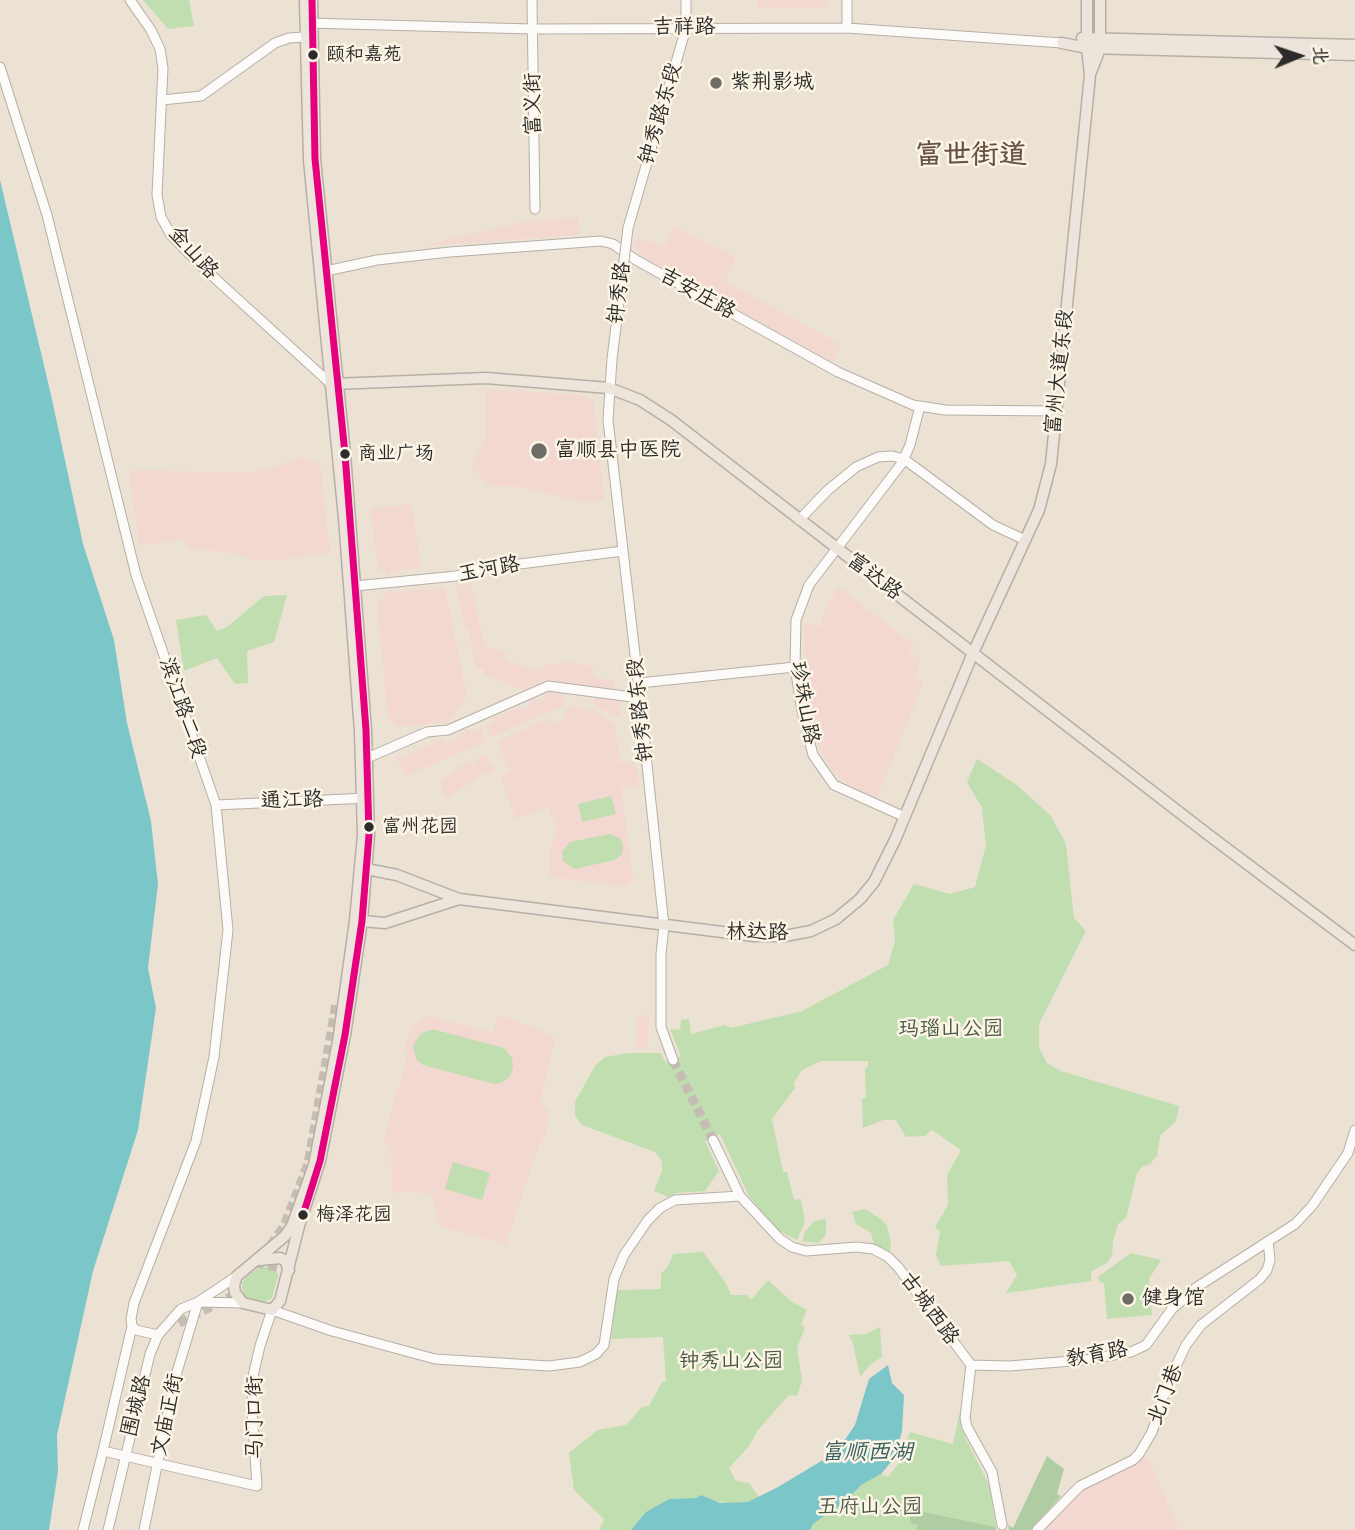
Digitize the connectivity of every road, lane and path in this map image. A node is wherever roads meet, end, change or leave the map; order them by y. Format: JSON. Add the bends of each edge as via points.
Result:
{"nodes":[{"id":1,"x":130,"y":0,"type":"edge"},
{"id":2,"x":305,"y":0,"type":"edge"},
{"id":3,"x":312,"y":0,"type":"edge"},
{"id":4,"x":532,"y":0,"type":"edge"},
{"id":5,"x":686,"y":0,"type":"edge"},
{"id":6,"x":847,"y":0,"type":"edge"},
{"id":7,"x":1087,"y":0,"type":"edge"},
{"id":8,"x":1100,"y":0,"type":"edge"},
{"id":9,"x":308,"y":23,"type":"junction"},
{"id":10,"x":686,"y":28,"type":"junction"},
{"id":11,"x":847,"y":28,"type":"junction"},
{"id":12,"x":533,"y":29,"type":"junction"},
{"id":13,"x":305,"y":37,"type":"junction"},
{"id":14,"x":1062,"y":43,"type":"joint"},
{"id":15,"x":1087,"y":43,"type":"junction"},
{"id":16,"x":1100,"y":43,"type":"junction"},
{"id":17,"x":1355,"y":45,"type":"edge"},
{"id":18,"x":1355,"y":55,"type":"edge"},
{"id":19,"x":0,"y":67,"type":"edge"},
{"id":20,"x":1090,"y":75,"type":"junction"},
{"id":21,"x":162,"y":100,"type":"junction"},
{"id":22,"x":535,"y":209,"type":"dead end"},
{"id":23,"x":628,"y":228,"type":"joint"},
{"id":24,"x":326,"y":271,"type":"junction"},
{"id":25,"x":612,"y":359,"type":"joint"},
{"id":26,"x":334,"y":384,"type":"junction"},
{"id":27,"x":609,"y":388,"type":"junction"},
{"id":28,"x":920,"y":406,"type":"junction"},
{"id":29,"x":1056,"y":411,"type":"junction"},
{"id":30,"x":904,"y":459,"type":"junction"},
{"id":31,"x":799,"y":520,"type":"junction"},
{"id":32,"x":1026,"y":540,"type":"junction"},
{"id":33,"x":836,"y":549,"type":"junction"},
{"id":34,"x":623,"y":551,"type":"junction"},
{"id":35,"x":355,"y":586,"type":"junction"},
{"id":36,"x":973,"y":653,"type":"junction"},
{"id":37,"x":795,"y":667,"type":"junction"},
{"id":38,"x":639,"y":683,"type":"junction"},
{"id":39,"x":640,"y":698,"type":"junction"},
{"id":40,"x":367,"y":758,"type":"junction"},
{"id":41,"x":365,"y":799,"type":"junction"},
{"id":42,"x":216,"y":804,"type":"junction"},
{"id":43,"x":905,"y":817,"type":"junction"},
{"id":44,"x":364,"y":868,"type":"junction"},
{"id":45,"x":459,"y":899,"type":"junction"},
{"id":46,"x":362,"y":921,"type":"junction"},
{"id":47,"x":664,"y":926,"type":"junction"},
{"id":48,"x":1355,"y":945,"type":"edge"},
{"id":49,"x":673,"y":1060,"type":"tunnel mouth"},
{"id":50,"x":1355,"y":1130,"type":"edge"},
{"id":51,"x":713,"y":1140,"type":"tunnel mouth"},
{"id":52,"x":740,"y":1196,"type":"junction"},
{"id":53,"x":1268,"y":1241,"type":"junction"},
{"id":54,"x":255,"y":1261,"type":"junction"},
{"id":55,"x":289,"y":1270,"type":"junction"},
{"id":56,"x":237,"y":1276,"type":"junction"},
{"id":57,"x":198,"y":1302,"type":"junction"},
{"id":58,"x":243,"y":1303,"type":"junction"},
{"id":59,"x":272,"y":1310,"type":"junction"},
{"id":60,"x":132,"y":1326,"type":"junction"},
{"id":61,"x":158,"y":1335,"type":"junction"},
{"id":62,"x":971,"y":1365,"type":"junction"},
{"id":63,"x":103,"y":1451,"type":"junction"},
{"id":64,"x":125,"y":1456,"type":"junction"},
{"id":65,"x":158,"y":1462,"type":"junction"},
{"id":66,"x":1002,"y":1525,"type":"dead end"},
{"id":67,"x":83,"y":1530,"type":"edge"},
{"id":68,"x":108,"y":1530,"type":"edge"},
{"id":69,"x":144,"y":1530,"type":"edge"},
{"id":70,"x":1037,"y":1530,"type":"edge"}],
"edges":[{"from":1,"to":21,"type":"street","name":"金山路","via":[[160,49]]},
{"from":2,"to":9,"type":"main road"},
{"from":3,"to":9,"type":"main road"},
{"from":4,"to":12,"type":"street","name":"富义街"},
{"from":5,"to":10,"type":"street","name":"钟秀路东段"},
{"from":6,"to":11,"type":"street"},
{"from":7,"to":15,"type":"main road"},
{"from":8,"to":16,"type":"main road"},
{"from":9,"to":12,"type":"street","name":"吉祥路"},
{"from":9,"to":13,"type":"main road"},
{"from":9,"to":24,"type":"main road"},
{"from":10,"to":11,"type":"street","name":"吉祥路"},
{"from":10,"to":12,"type":"street","name":"吉祥路"},
{"from":10,"to":23,"type":"street","name":"钟秀路东段"},
{"from":11,"to":14,"type":"street","name":"吉祥路"},
{"from":12,"to":22,"type":"street","name":"富义街"},
{"from":13,"to":21,"type":"street","via":[[275,43],[201,96]]},
{"from":13,"to":26,"type":"main road","via":[[309,160]]},
{"from":14,"to":15,"type":"main road","name":"吉祥路"},
{"from":15,"to":16,"type":"main road","name":"吉祥路"},
{"from":15,"to":20,"type":"main road"},
{"from":16,"to":17,"type":"main road","name":"吉祥路"},
{"from":16,"to":18,"type":"main road","name":"吉祥路"},
{"from":16,"to":20,"type":"main road"},
{"from":19,"to":42,"type":"street","name":"滨江路二段","via":[[47,215],[136,575]]},
{"from":20,"to":29,"type":"main road","name":"富州大道东段"},
{"from":21,"to":26,"type":"street","name":"金山路","via":[[157,195],[171,235]]},
{"from":23,"to":25,"type":"street","name":"钟秀路","bridge":true},
{"from":24,"to":26,"type":"main road"},
{"from":24,"to":28,"type":"street","name":"吉安庄路","via":[[450,252],[601,241],[838,372]]},
{"from":25,"to":27,"type":"street","name":"钟秀路东段"},
{"from":26,"to":27,"type":"main road","name":"富达路","via":[[486,378]]},
{"from":26,"to":35,"type":"main road"},
{"from":26,"to":41,"type":"main road"},
{"from":27,"to":31,"type":"main road","name":"富达路","via":[[640,400],[671,421]]},
{"from":27,"to":34,"type":"street","name":"钟秀路东段","via":[[608,420]]},
{"from":28,"to":29,"type":"street","name":"吉安庄路"},
{"from":28,"to":30,"type":"street"},
{"from":29,"to":32,"type":"main road","name":"富州大道东段","via":[[1051,464]]},
{"from":30,"to":31,"type":"street","via":[[878,457],[856,467]]},
{"from":30,"to":32,"type":"street","via":[[993,524]]},
{"from":30,"to":33,"type":"street","name":"珍珠山路"},
{"from":31,"to":33,"type":"main road","name":"富达路"},
{"from":32,"to":36,"type":"main road","name":"富州大道东段"},
{"from":33,"to":36,"type":"main road","name":"富达路"},
{"from":33,"to":37,"type":"street","name":"珍珠山路","via":[[809,585],[796,620]]},
{"from":34,"to":35,"type":"street","name":"玉河路"},
{"from":34,"to":38,"type":"street","name":"钟秀路东段"},
{"from":35,"to":40,"type":"main road"},
{"from":36,"to":43,"type":"main road","name":"林达路"},
{"from":36,"to":48,"type":"main road","name":"富达路"},
{"from":37,"to":38,"type":"street"},
{"from":37,"to":43,"type":"street","name":"珍珠山路","via":[[813,755],[834,785]]},
{"from":38,"to":39,"type":"street","name":"钟秀路东段"},
{"from":39,"to":40,"type":"street","via":[[548,686],[448,730],[427,732]]},
{"from":39,"to":47,"type":"street","name":"钟秀路东段"},
{"from":40,"to":41,"type":"main road"},
{"from":41,"to":42,"type":"street","name":"通江路"},
{"from":41,"to":44,"type":"main road"},
{"from":42,"to":60,"type":"street","name":"滨江路二段","via":[[228,930],[214,1057],[196,1142],[134,1303]]},
{"from":43,"to":47,"type":"main road","name":"林达路","via":[[874,881],[860,899],[836,919],[811,931],[754,936]]},
{"from":44,"to":45,"type":"main road","via":[[397,875]]},
{"from":44,"to":46,"type":"main road"},
{"from":44,"to":54,"type":"main road","via":[[314,1165],[292,1226]]},
{"from":45,"to":46,"type":"main road","via":[[385,923]]},
{"from":45,"to":47,"type":"main road","name":"林达路"},
{"from":46,"to":55,"type":"main road","via":[[320,1161]]},
{"from":47,"to":49,"type":"street","name":"钟秀路东段","via":[[661,1027]]},
{"from":50,"to":53,"type":"street","name":"教育路","via":[[1348,1153],[1312,1206],[1295,1224]]},
{"from":51,"to":52,"type":"street","name":"古城西路"},
{"from":52,"to":59,"type":"street","via":[[675,1200],[648,1220],[614,1279],[604,1345],[580,1362],[549,1366],[435,1359]]},
{"from":52,"to":62,"type":"street","name":"古城西路","via":[[792,1247],[821,1251],[857,1247],[888,1257]]},
{"from":53,"to":62,"type":"street","name":"教育路","via":[[1197,1287],[1172,1309],[1146,1345],[1132,1352],[1052,1363]]},
{"from":53,"to":70,"type":"street","name":"北门巷","via":[[1270,1260],[1260,1279],[1201,1325],[1186,1345],[1139,1454],[1080,1486]]},
{"from":54,"to":55,"type":"main road","via":[[280,1258]]},
{"from":54,"to":56,"type":"main road"},
{"from":55,"to":59,"type":"main road","via":[[280,1301]]},
{"from":56,"to":57,"type":"street","name":"围城路"},
{"from":56,"to":58,"type":"main road","via":[[235,1293]]},
{"from":57,"to":58,"type":"street"},
{"from":57,"to":61,"type":"street","name":"围城路","via":[[181,1309]]},
{"from":57,"to":65,"type":"street","name":"文庙正街","via":[[174,1382]]},
{"from":58,"to":59,"type":"main road"},
{"from":59,"to":65,"type":"street","name":"马门口街","via":[[254,1376],[257,1486]]},
{"from":60,"to":61,"type":"street"},
{"from":60,"to":63,"type":"street","name":"滨江路二段"},
{"from":61,"to":64,"type":"street","name":"围城路"},
{"from":62,"to":66,"type":"street","via":[[965,1418],[992,1472]]},
{"from":63,"to":64,"type":"street"},
{"from":63,"to":67,"type":"street","name":"滨江路二段"},
{"from":64,"to":65,"type":"street"},
{"from":64,"to":68,"type":"street","name":"围城路"},
{"from":65,"to":69,"type":"street","name":"文庙正街"}]}
